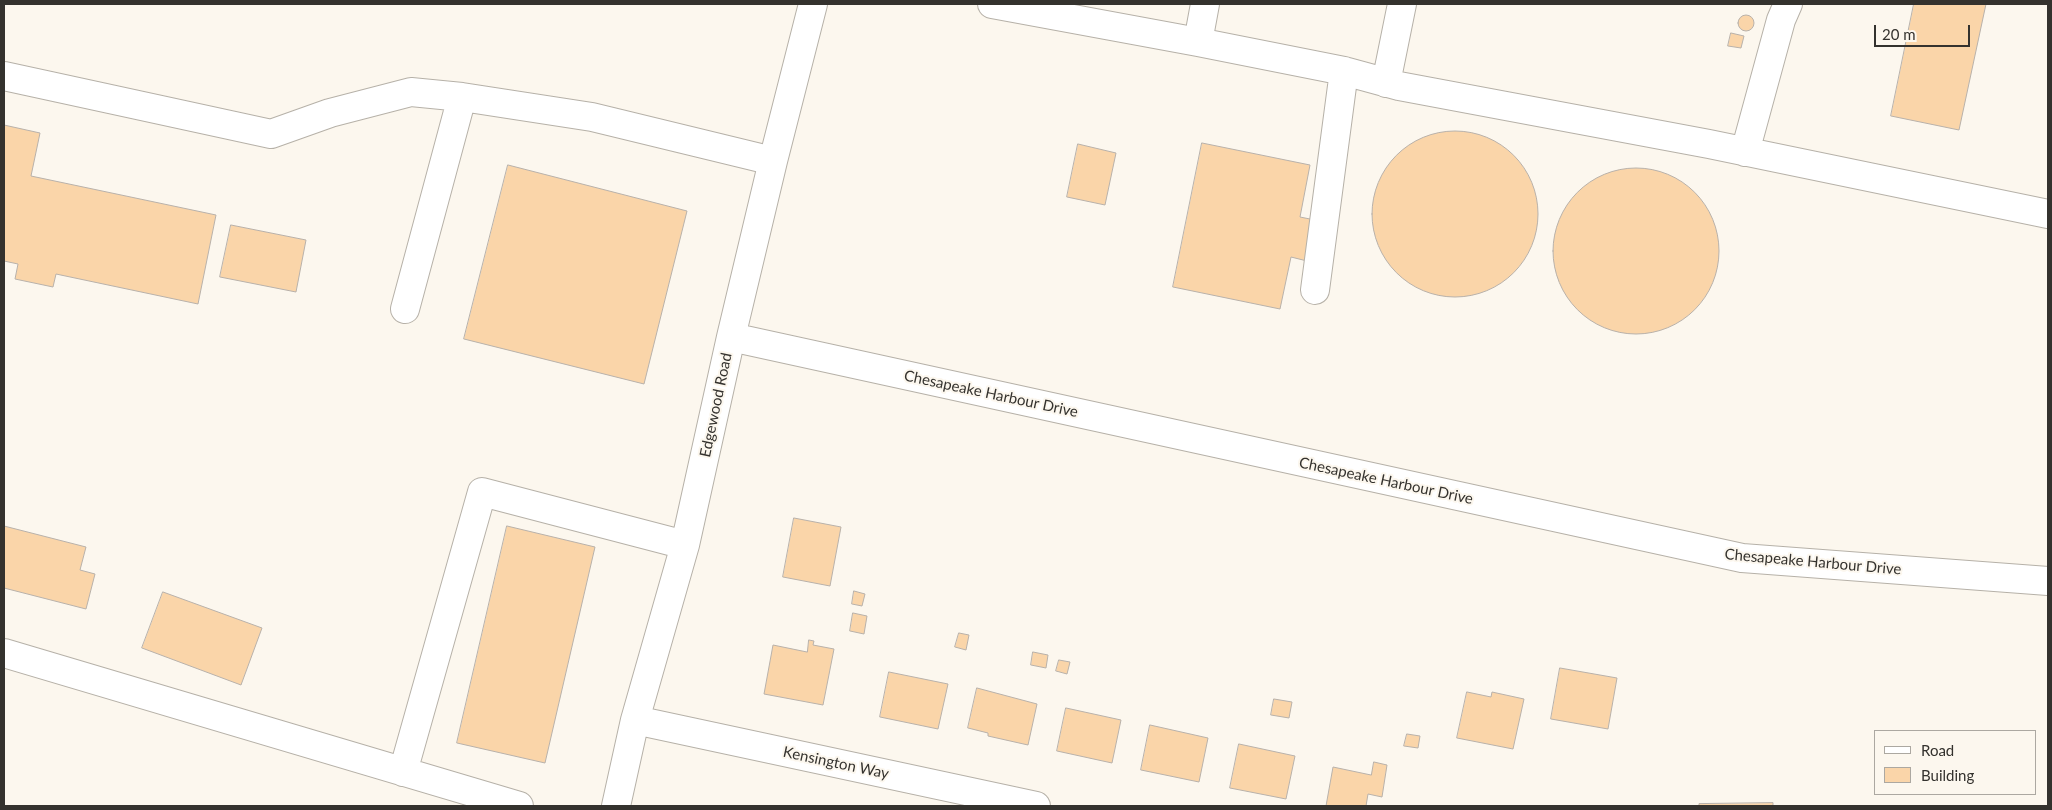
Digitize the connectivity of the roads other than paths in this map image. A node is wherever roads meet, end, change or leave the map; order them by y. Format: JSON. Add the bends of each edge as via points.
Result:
{"nodes":[{"id":1,"x":813,"y":4,"type":"edge"},
{"id":2,"x":992,"y":4,"type":"edge"},
{"id":3,"x":1205,"y":4,"type":"edge"},
{"id":4,"x":1402,"y":4,"type":"edge"},
{"id":5,"x":1788,"y":4,"type":"edge"},
{"id":6,"x":1198,"y":42,"type":"junction"},
{"id":7,"x":1344,"y":71,"type":"junction"},
{"id":8,"x":4,"y":76,"type":"edge"},
{"id":9,"x":1386,"y":83,"type":"junction"},
{"id":10,"x":462,"y":97,"type":"junction"},
{"id":11,"x":1744,"y":152,"type":"junction"},
{"id":12,"x":773,"y":161,"type":"junction"},
{"id":13,"x":2048,"y":214,"type":"edge"},
{"id":14,"x":1316,"y":290,"type":"dead end"},
{"id":15,"x":405,"y":309,"type":"dead end"},
{"id":16,"x":731,"y":337,"type":"junction"},
{"id":17,"x":685,"y":544,"type":"junction"},
{"id":18,"x":2048,"y":581,"type":"edge"},
{"id":19,"x":4,"y":653,"type":"edge"},
{"id":20,"x":635,"y":720,"type":"junction"},
{"id":21,"x":403,"y":772,"type":"junction"},
{"id":22,"x":519,"y":806,"type":"edge"},
{"id":23,"x":616,"y":806,"type":"edge"},
{"id":24,"x":1036,"y":806,"type":"edge"}],
"edges":[{"from":1,"to":12,"type":"street","name":"Edgewood Road"},
{"from":2,"to":6,"type":"street"},
{"from":3,"to":6,"type":"street"},
{"from":4,"to":9,"type":"street"},
{"from":5,"to":11,"type":"street"},
{"from":6,"to":7,"type":"street"},
{"from":7,"to":9,"type":"street"},
{"from":7,"to":14,"type":"street"},
{"from":8,"to":10,"type":"street","via":[[271,134],[330,113],[411,92]]},
{"from":9,"to":11,"type":"street"},
{"from":10,"to":12,"type":"street","via":[[592,117]]},
{"from":10,"to":15,"type":"street"},
{"from":11,"to":13,"type":"street"},
{"from":12,"to":16,"type":"street","name":"Edgewood Road"},
{"from":16,"to":17,"type":"street","name":"Edgewood Road"},
{"from":16,"to":18,"type":"street","name":"Chesapeake Harbour Drive","via":[[1742,558]]},
{"from":17,"to":20,"type":"street","name":"Edgewood Road"},
{"from":17,"to":21,"type":"street","via":[[482,492]]},
{"from":19,"to":21,"type":"street"},
{"from":20,"to":23,"type":"street","name":"Edgewood Road"},
{"from":20,"to":24,"type":"street","name":"Kensington Way"},
{"from":21,"to":22,"type":"street"}]}
